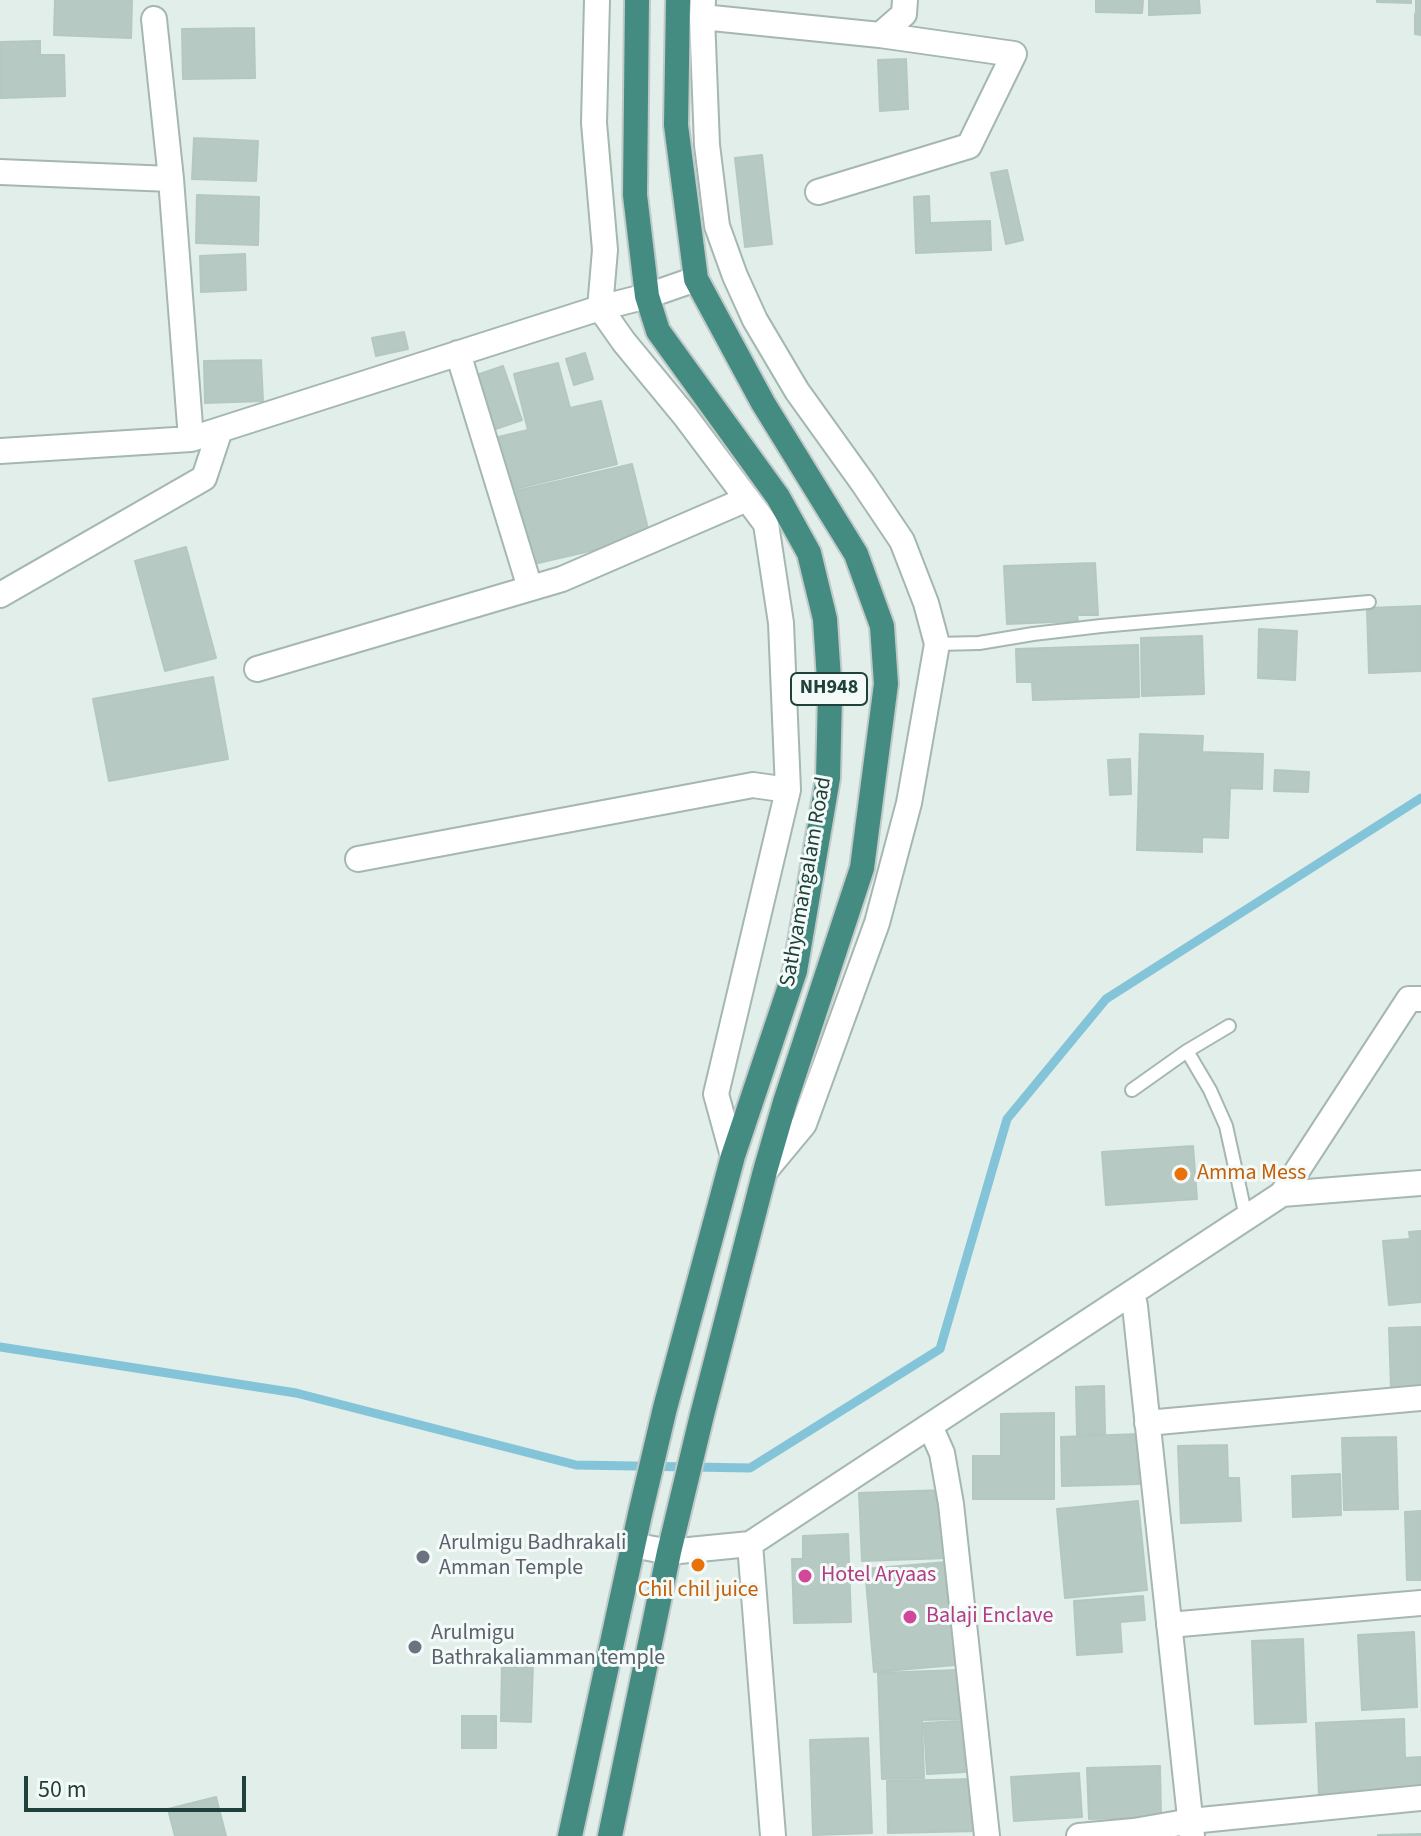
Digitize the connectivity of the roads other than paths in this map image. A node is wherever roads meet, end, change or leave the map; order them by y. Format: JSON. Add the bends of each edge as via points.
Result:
{"nodes":[{"id":1,"x":597,"y":0,"type":"edge"},
{"id":2,"x":637,"y":0,"type":"edge"},
{"id":3,"x":678,"y":0,"type":"edge"},
{"id":4,"x":905,"y":0,"type":"edge"},
{"id":5,"x":703,"y":8,"type":"edge"},
{"id":6,"x":154,"y":19,"type":"dead end"},
{"id":7,"x":880,"y":35,"type":"junction"},
{"id":8,"x":0,"y":172,"type":"edge"},
{"id":9,"x":171,"y":179,"type":"junction"},
{"id":10,"x":818,"y":192,"type":"dead end"},
{"id":11,"x":696,"y":279,"type":"junction"},
{"id":12,"x":647,"y":296,"type":"junction"},
{"id":13,"x":600,"y":308,"type":"junction"},
{"id":14,"x":458,"y":353,"type":"junction"},
{"id":15,"x":220,"y":430,"type":"junction"},
{"id":16,"x":191,"y":439,"type":"junction"},
{"id":17,"x":0,"y":451,"type":"edge"},
{"id":18,"x":747,"y":499,"type":"junction"},
{"id":19,"x":530,"y":588,"type":"junction"},
{"id":20,"x":0,"y":595,"type":"edge"},
{"id":21,"x":1369,"y":602,"type":"dead end"},
{"id":22,"x":937,"y":644,"type":"junction"},
{"id":23,"x":257,"y":669,"type":"dead end"},
{"id":24,"x":788,"y":790,"type":"junction"},
{"id":25,"x":358,"y":859,"type":"dead end"},
{"id":26,"x":1417,"y":994,"type":"edge"},
{"id":27,"x":1229,"y":1026,"type":"dead end"},
{"id":28,"x":1187,"y":1051,"type":"junction"},
{"id":29,"x":1132,"y":1090,"type":"dead end"},
{"id":30,"x":733,"y":1156,"type":"junction"},
{"id":31,"x":765,"y":1171,"type":"junction"},
{"id":32,"x":1421,"y":1183,"type":"edge"},
{"id":33,"x":1282,"y":1194,"type":"junction"},
{"id":34,"x":1246,"y":1217,"type":"junction"},
{"id":35,"x":1132,"y":1293,"type":"junction"},
{"id":36,"x":1421,"y":1398,"type":"edge"},
{"id":37,"x":1147,"y":1423,"type":"junction"},
{"id":38,"x":930,"y":1426,"type":"junction"},
{"id":39,"x":750,"y":1544,"type":"junction"},
{"id":40,"x":633,"y":1545,"type":"junction"},
{"id":41,"x":669,"y":1552,"type":"junction"},
{"id":42,"x":1421,"y":1603,"type":"edge"},
{"id":43,"x":1169,"y":1625,"type":"junction"},
{"id":44,"x":1421,"y":1798,"type":"edge"},
{"id":45,"x":1191,"y":1829,"type":"edge"},
{"id":46,"x":570,"y":1836,"type":"edge"},
{"id":47,"x":610,"y":1836,"type":"edge"},
{"id":48,"x":773,"y":1836,"type":"edge"},
{"id":49,"x":987,"y":1836,"type":"edge"},
{"id":50,"x":1079,"y":1836,"type":"edge"}],
"edges":[{"from":1,"to":13,"type":"street","via":[[594,123],[605,250]]},
{"from":2,"to":12,"type":"highway","name":"Sathyamangalam Road","number":"NH948","via":[[635,195]]},
{"from":3,"to":11,"type":"highway","number":"NH948","via":[[676,125]]},
{"from":4,"to":7,"type":"street","via":[[904,14]]},
{"from":5,"to":7,"type":"street"},
{"from":5,"to":22,"type":"street","via":[[709,159],[717,226],[735,276],[797,391],[902,541]]},
{"from":6,"to":9,"type":"street"},
{"from":7,"to":10,"type":"street","via":[[1014,54],[969,146]]},
{"from":8,"to":9,"type":"street"},
{"from":9,"to":16,"type":"street"},
{"from":11,"to":12,"type":"street"},
{"from":11,"to":31,"type":"highway","number":"NH948","via":[[763,403],[856,554],[882,626],[886,684],[862,868]]},
{"from":12,"to":13,"type":"street"},
{"from":12,"to":30,"type":"highway","name":"Sathyamangalam Road","number":"NH948","via":[[658,331],[778,497],[809,553],[825,619],[828,778],[795,971]]},
{"from":13,"to":14,"type":"street"},
{"from":13,"to":18,"type":"street"},
{"from":14,"to":15,"type":"street"},
{"from":14,"to":19,"type":"street"},
{"from":15,"to":16,"type":"street"},
{"from":15,"to":20,"type":"street","via":[[204,478]]},
{"from":16,"to":17,"type":"street"},
{"from":18,"to":19,"type":"street"},
{"from":18,"to":24,"type":"street","via":[[766,524],[781,623]]},
{"from":19,"to":23,"type":"street"},
{"from":21,"to":22,"type":"lane"},
{"from":22,"to":31,"type":"street","via":[[909,803],[877,923],[804,1124]]},
{"from":24,"to":25,"type":"street","via":[[753,785]]},
{"from":24,"to":30,"type":"street","via":[[716,1094]]},
{"from":26,"to":33,"type":"street"},
{"from":27,"to":28,"type":"lane"},
{"from":28,"to":29,"type":"lane"},
{"from":28,"to":34,"type":"lane","via":[[1226,1126]]},
{"from":30,"to":40,"type":"highway","name":"Sathyamangalam Road","number":"NH948"},
{"from":31,"to":41,"type":"highway","number":"NH948"},
{"from":32,"to":33,"type":"street"},
{"from":33,"to":34,"type":"street"},
{"from":34,"to":35,"type":"street"},
{"from":35,"to":37,"type":"street"},
{"from":35,"to":38,"type":"street"},
{"from":36,"to":37,"type":"street"},
{"from":37,"to":43,"type":"street"},
{"from":38,"to":39,"type":"street"},
{"from":38,"to":49,"type":"street","via":[[942,1453],[951,1504]]},
{"from":39,"to":41,"type":"street"},
{"from":39,"to":48,"type":"street"},
{"from":40,"to":41,"type":"street"},
{"from":40,"to":46,"type":"highway","name":"Sathyamangalam Road","number":"NH948"},
{"from":41,"to":47,"type":"highway","number":"NH948"},
{"from":42,"to":43,"type":"street"},
{"from":43,"to":45,"type":"street"},
{"from":44,"to":45,"type":"street"},
{"from":45,"to":50,"type":"street"}]}
